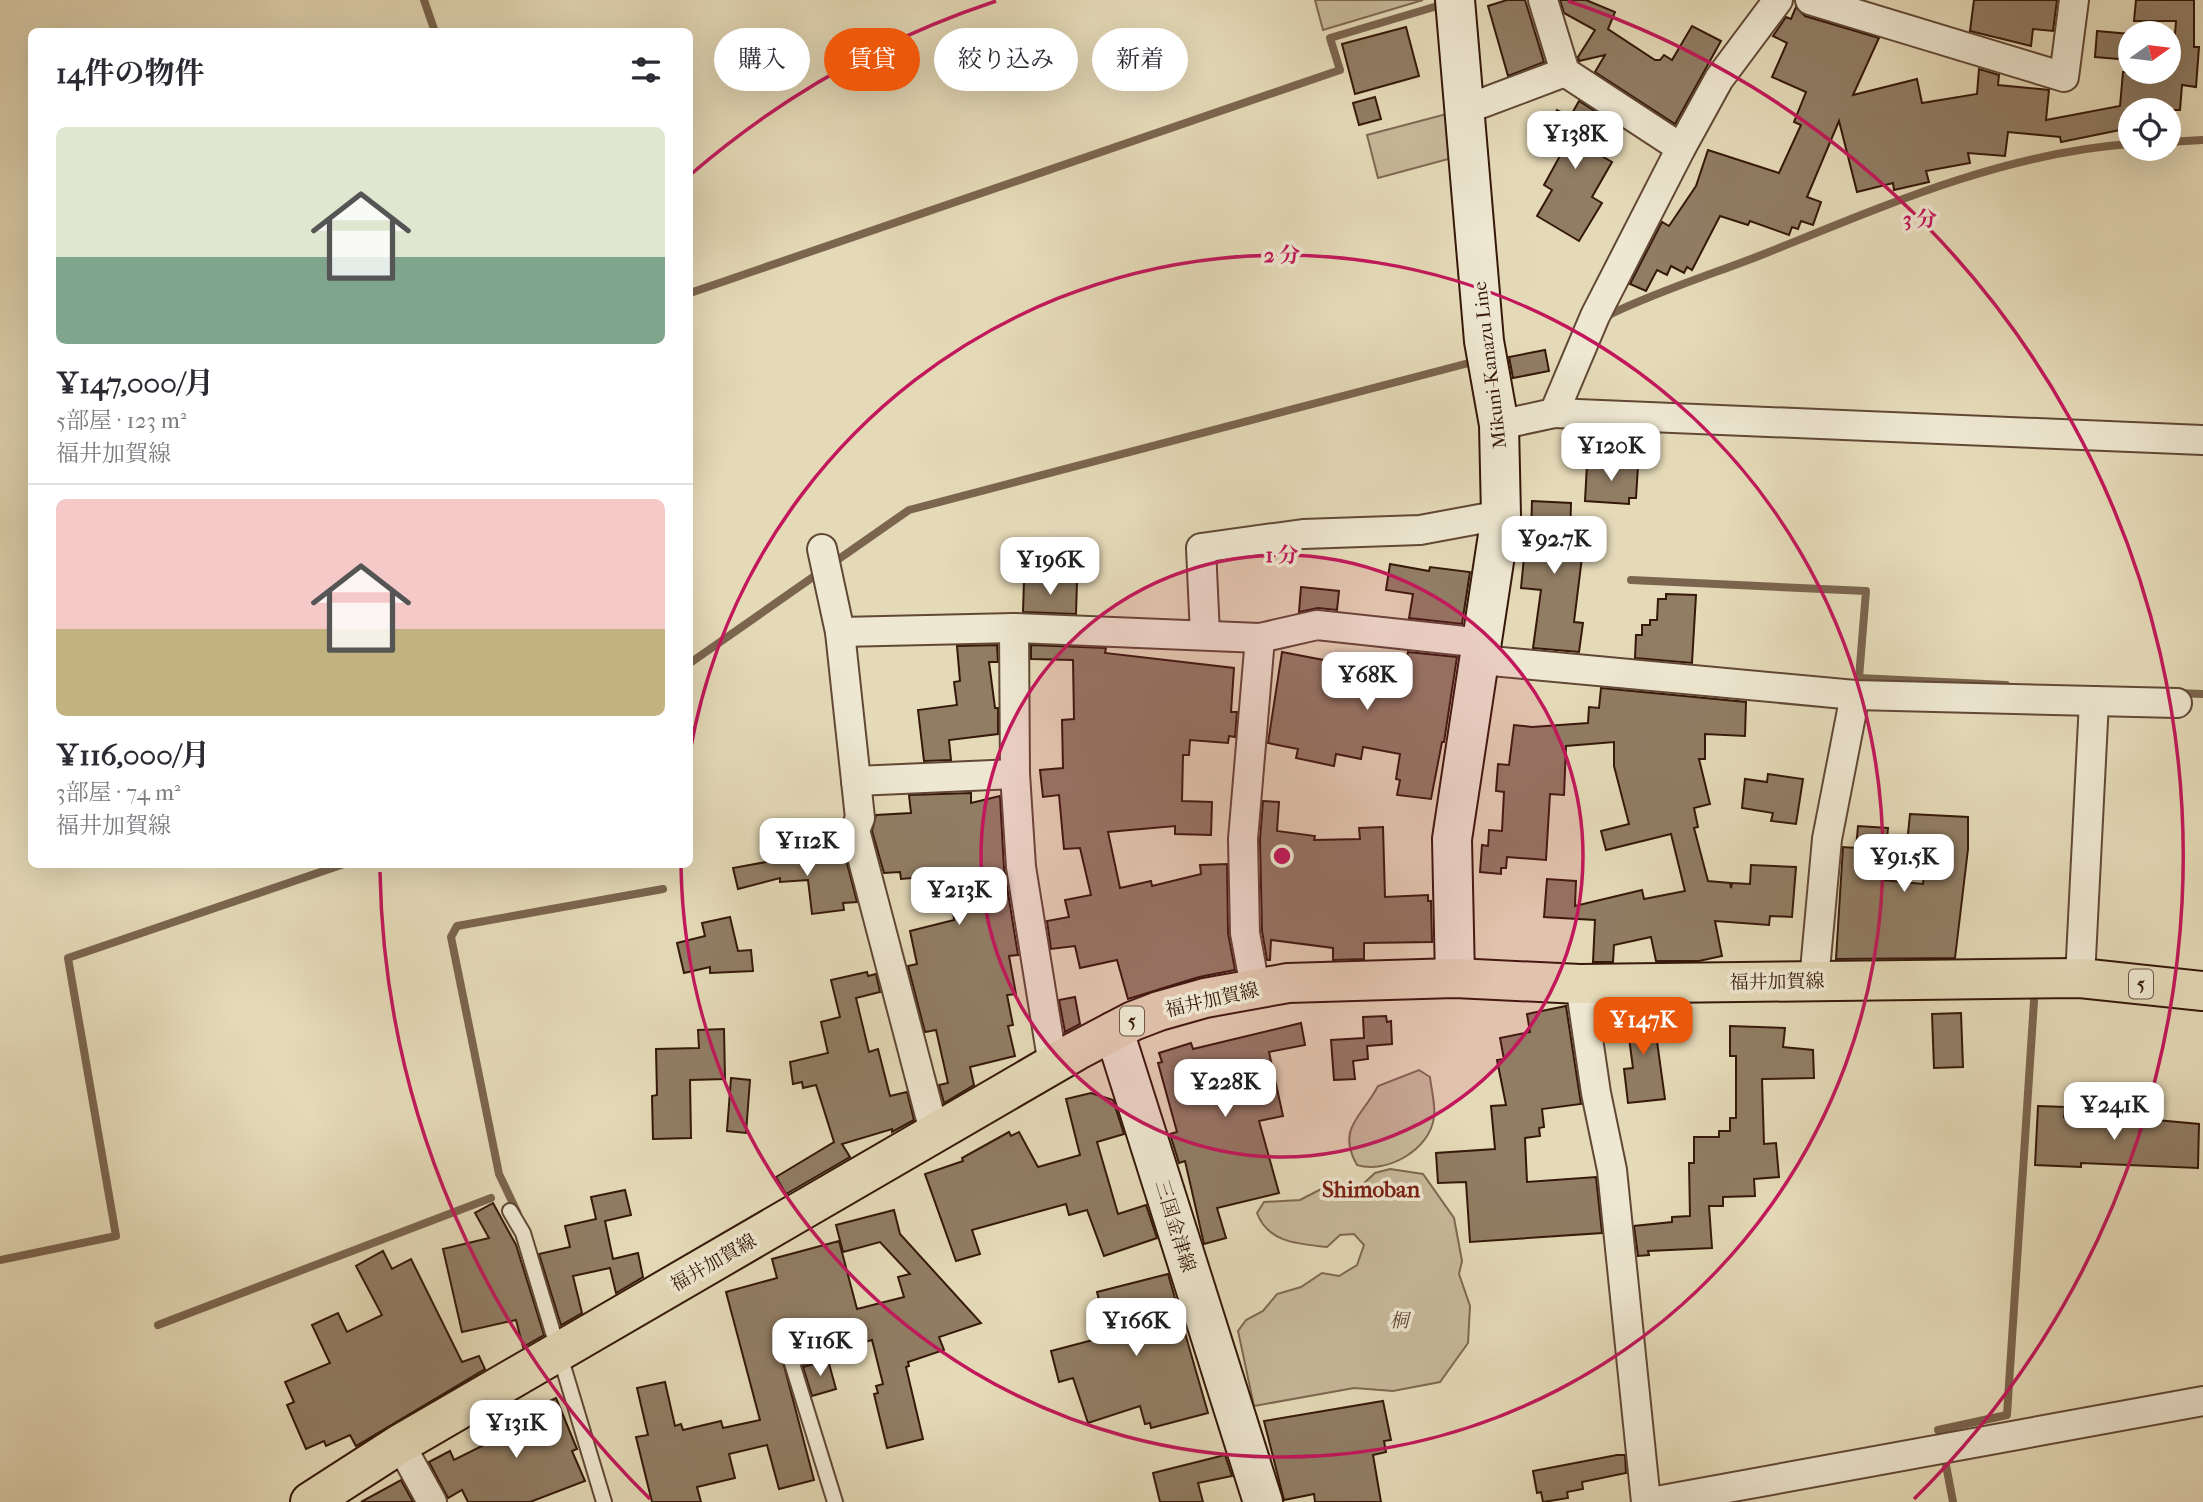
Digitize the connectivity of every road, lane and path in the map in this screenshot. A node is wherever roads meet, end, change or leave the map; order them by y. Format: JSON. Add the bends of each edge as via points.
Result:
{"nodes":[{"id":1,"x":1455,"y":0,"type":"edge"},
{"id":2,"x":1543,"y":0,"type":"edge"},
{"id":3,"x":1778,"y":0,"type":"edge"},
{"id":4,"x":1810,"y":0,"type":"edge"},
{"id":5,"x":2074,"y":0,"type":"edge"},
{"id":6,"x":1565,"y":72,"type":"junction"},
{"id":7,"x":1464,"y":110,"type":"junction"},
{"id":8,"x":1681,"y":148,"type":"junction"},
{"id":9,"x":1554,"y":413,"type":"junction"},
{"id":10,"x":1499,"y":425,"type":"junction"},
{"id":11,"x":2203,"y":440,"type":"edge"},
{"id":12,"x":1501,"y":515,"type":"junction"},
{"id":13,"x":822,"y":549,"type":"dead end"},
{"id":14,"x":1014,"y":628,"type":"junction"},
{"id":15,"x":840,"y":632,"type":"junction"},
{"id":16,"x":1205,"y":635,"type":"junction"},
{"id":17,"x":1260,"y":638,"type":"junction"},
{"id":18,"x":1482,"y":651,"type":"junction"},
{"id":19,"x":1854,"y":695,"type":"junction"},
{"id":20,"x":2094,"y":701,"type":"junction"},
{"id":21,"x":2177,"y":703,"type":"dead end"},
{"id":22,"x":1015,"y":774,"type":"junction"},
{"id":23,"x":856,"y":781,"type":"junction"},
{"id":24,"x":1455,"y":978,"type":"junction"},
{"id":25,"x":2080,"y":978,"type":"junction"},
{"id":26,"x":1814,"y":981,"type":"junction"},
{"id":27,"x":1580,"y":984,"type":"junction"},
{"id":28,"x":1255,"y":987,"type":"junction"},
{"id":29,"x":2203,"y":991,"type":"edge"},
{"id":30,"x":1114,"y":1031,"type":"junction"},
{"id":31,"x":1053,"y":1065,"type":"junction"},
{"id":32,"x":935,"y":1135,"type":"junction"},
{"id":33,"x":510,"y":1211,"type":"dead end"},
{"id":34,"x":832,"y":1349,"type":"dead end"},
{"id":35,"x":560,"y":1352,"type":"junction"},
{"id":36,"x":2203,"y":1401,"type":"edge"},
{"id":37,"x":400,"y":1444,"type":"junction"},
{"id":38,"x":310,"y":1502,"type":"edge"},
{"id":39,"x":432,"y":1502,"type":"edge"},
{"id":40,"x":604,"y":1502,"type":"edge"},
{"id":41,"x":835,"y":1502,"type":"edge"},
{"id":42,"x":1263,"y":1502,"type":"edge"},
{"id":43,"x":1646,"y":1502,"type":"edge"},
{"id":44,"x":1651,"y":1502,"type":"edge"}],
"edges":[{"from":1,"to":7,"type":"main road","name":"Mikuni-Kanazu Line"},
{"from":2,"to":6,"type":"street"},
{"from":3,"to":8,"type":"street","via":[[1719,79]]},
{"from":4,"to":5,"type":"street","via":[[2064,77]]},
{"from":6,"to":7,"type":"street"},
{"from":6,"to":8,"type":"street"},
{"from":7,"to":10,"type":"main road","name":"Mikuni-Kanazu Line","via":[[1484,341]]},
{"from":8,"to":9,"type":"street","via":[[1595,316]]},
{"from":9,"to":10,"type":"street"},
{"from":9,"to":11,"type":"street"},
{"from":10,"to":12,"type":"main road","name":"Mikuni-Kanazu Line"},
{"from":12,"to":16,"type":"street","via":[[1420,530],[1303,534],[1201,548]]},
{"from":12,"to":18,"type":"main road","name":"Mikuni-Kanazu Line"},
{"from":13,"to":15,"type":"street"},
{"from":14,"to":15,"type":"street"},
{"from":14,"to":16,"type":"street"},
{"from":14,"to":22,"type":"street"},
{"from":15,"to":23,"type":"street"},
{"from":16,"to":17,"type":"street"},
{"from":17,"to":18,"type":"street","via":[[1317,625]]},
{"from":17,"to":28,"type":"street","via":[[1243,839],[1245,933]]},
{"from":18,"to":19,"type":"street"},
{"from":18,"to":24,"type":"main road","name":"Mikuni-Kanazu Line","via":[[1452,839]]},
{"from":19,"to":20,"type":"street"},
{"from":19,"to":26,"type":"street","via":[[1827,839]]},
{"from":20,"to":21,"type":"street"},
{"from":20,"to":25,"type":"street"},
{"from":22,"to":23,"type":"street"},
{"from":22,"to":31,"type":"street","via":[[1021,867]]},
{"from":23,"to":32,"type":"street","via":[[860,818],[855,830]]},
{"from":24,"to":27,"type":"main road","name":"福井加賀線","number":"5"},
{"from":24,"to":28,"type":"main road","name":"福井加賀線","number":"5"},
{"from":25,"to":26,"type":"main road","name":"福井加賀線","number":"5"},
{"from":25,"to":29,"type":"main road","name":"福井加賀線","number":"5"},
{"from":26,"to":27,"type":"main road","name":"福井加賀線","number":"5"},
{"from":27,"to":43,"type":"street","via":[[1612,1170]]},
{"from":28,"to":30,"type":"main road","name":"福井加賀線","number":"5","via":[[1159,1011]]},
{"from":30,"to":31,"type":"main road","name":"福井加賀線","number":"5"},
{"from":30,"to":42,"type":"main road","name":"三国金津線"},
{"from":31,"to":32,"type":"main road","name":"福井加賀線","number":"5"},
{"from":32,"to":35,"type":"main road","name":"福井加賀線","number":"5"},
{"from":33,"to":35,"type":"lane","via":[[523,1233]]},
{"from":34,"to":41,"type":"lane","via":[[791,1360]]},
{"from":35,"to":37,"type":"main road","name":"福井加賀線","number":"5"},
{"from":35,"to":40,"type":"lane"},
{"from":36,"to":44,"type":"street"},
{"from":37,"to":38,"type":"main road","name":"福井加賀線","number":"5"},
{"from":37,"to":39,"type":"street"}]}
